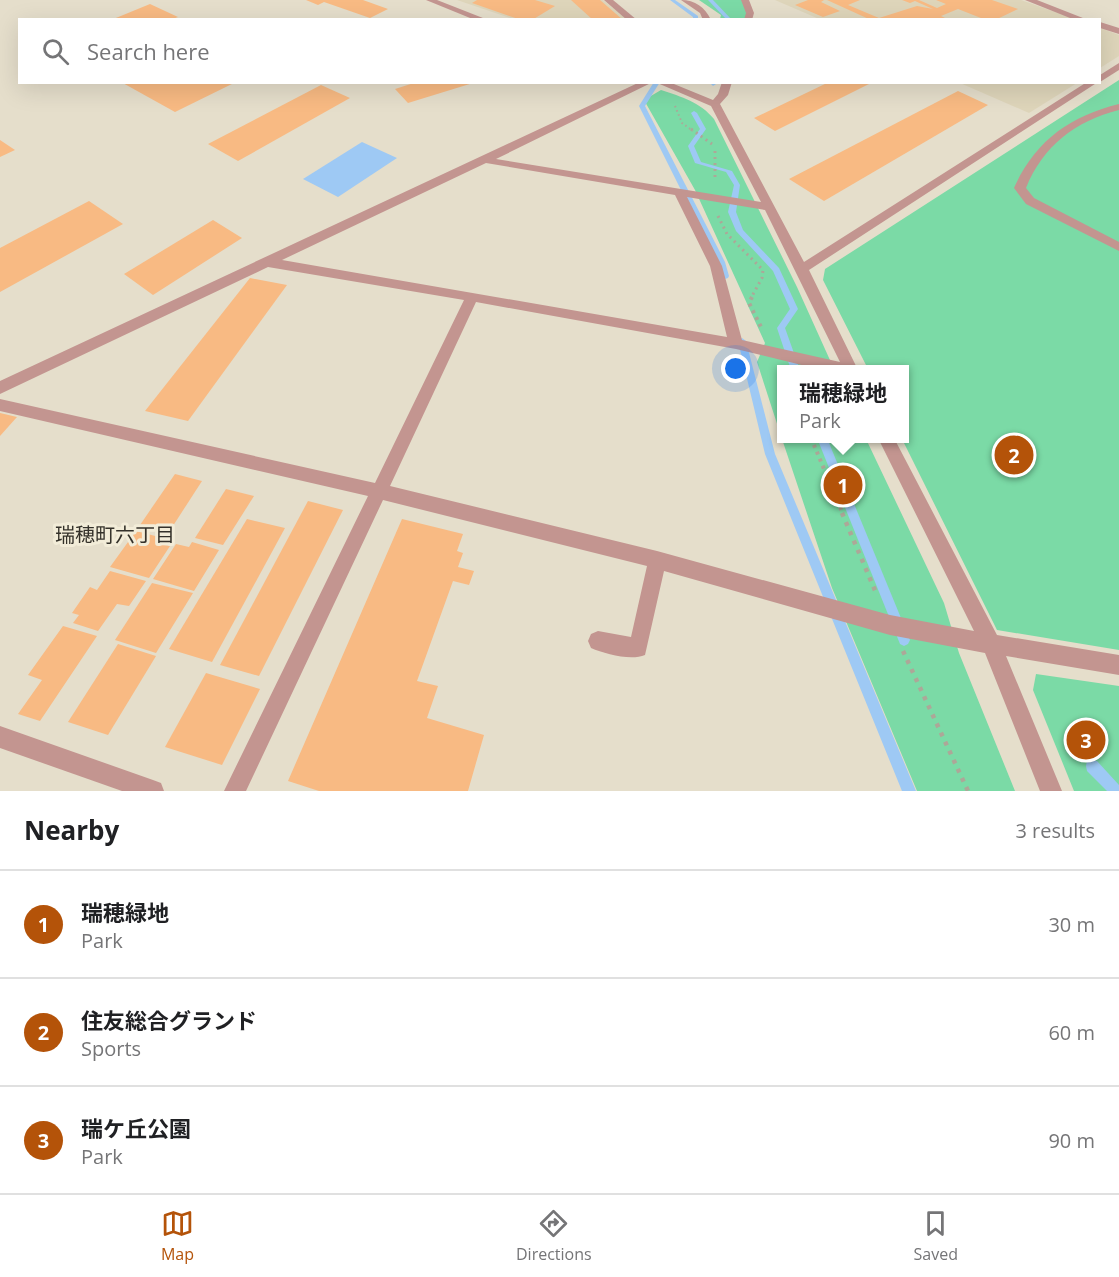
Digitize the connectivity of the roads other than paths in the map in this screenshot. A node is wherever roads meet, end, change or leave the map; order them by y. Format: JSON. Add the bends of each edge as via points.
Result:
{"nodes":[{"id":1,"x":430,"y":0,"type":"edge"},
{"id":2,"x":608,"y":0,"type":"edge"},
{"id":3,"x":685,"y":0,"type":"edge"},
{"id":4,"x":745,"y":0,"type":"edge"},
{"id":5,"x":1029,"y":0,"type":"edge"},
{"id":6,"x":479,"y":18,"type":"edge"},
{"id":7,"x":630,"y":18,"type":"edge"},
{"id":8,"x":706,"y":18,"type":"edge"},
{"id":9,"x":749,"y":18,"type":"edge"},
{"id":10,"x":1078,"y":18,"type":"edge"},
{"id":11,"x":1101,"y":25,"type":"edge"},
{"id":12,"x":1119,"y":32,"type":"edge"},
{"id":13,"x":1119,"y":66,"type":"edge"},
{"id":14,"x":1101,"y":78,"type":"edge"},
{"id":15,"x":645,"y":84,"type":"edge"},
{"id":16,"x":664,"y":84,"type":"edge"},
{"id":17,"x":726,"y":84,"type":"edge"},
{"id":18,"x":1091,"y":84,"type":"edge"},
{"id":19,"x":715,"y":104,"type":"junction"},
{"id":20,"x":1119,"y":107,"type":"edge"},
{"id":21,"x":485,"y":160,"type":"junction"},
{"id":22,"x":680,"y":194,"type":"junction"},
{"id":23,"x":769,"y":207,"type":"junction"},
{"id":24,"x":1119,"y":247,"type":"edge"},
{"id":25,"x":267,"y":262,"type":"junction"},
{"id":26,"x":802,"y":269,"type":"junction"},
{"id":27,"x":472,"y":297,"type":"junction"},
{"id":28,"x":736,"y":344,"type":"junction"},
{"id":29,"x":832,"y":365,"type":"edge"},
{"id":30,"x":848,"y":365,"type":"edge"},
{"id":31,"x":0,"y":388,"type":"edge"},
{"id":32,"x":0,"y":405,"type":"edge"},
{"id":33,"x":889,"y":443,"type":"edge"},
{"id":34,"x":379,"y":491,"type":"junction"},
{"id":35,"x":657,"y":560,"type":"junction"},
{"id":36,"x":598,"y":641,"type":"dead end"},
{"id":37,"x":991,"y":644,"type":"junction"},
{"id":38,"x":1119,"y":665,"type":"edge"},
{"id":39,"x":0,"y":737,"type":"edge"},
{"id":40,"x":153,"y":791,"type":"edge"},
{"id":41,"x":235,"y":791,"type":"edge"},
{"id":42,"x":1050,"y":791,"type":"edge"}],
"edges":[{"from":1,"to":6,"type":"street"},
{"from":2,"to":7,"type":"street"},
{"from":3,"to":8,"type":"street"},
{"from":4,"to":9,"type":"street"},
{"from":5,"to":10,"type":"street"},
{"from":11,"to":12,"type":"street"},
{"from":13,"to":14,"type":"street"},
{"from":15,"to":21,"type":"street"},
{"from":16,"to":19,"type":"street"},
{"from":17,"to":19,"type":"street"},
{"from":18,"to":26,"type":"street"},
{"from":19,"to":23,"type":"street"},
{"from":20,"to":24,"type":"street","via":[[1086,116],[1053,138],[1028,168],[1020,188],[1030,201]]},
{"from":21,"to":22,"type":"street"},
{"from":21,"to":25,"type":"street"},
{"from":22,"to":23,"type":"street"},
{"from":22,"to":28,"type":"street","via":[[716,266]]},
{"from":23,"to":26,"type":"street"},
{"from":25,"to":27,"type":"street"},
{"from":25,"to":31,"type":"street"},
{"from":26,"to":30,"type":"street"},
{"from":27,"to":28,"type":"street"},
{"from":27,"to":34,"type":"street"},
{"from":28,"to":29,"type":"street"},
{"from":32,"to":34,"type":"street"},
{"from":33,"to":37,"type":"street"},
{"from":34,"to":35,"type":"street"},
{"from":34,"to":41,"type":"street"},
{"from":35,"to":36,"type":"street","via":[[638,648]]},
{"from":35,"to":37,"type":"street","via":[[890,625]]},
{"from":37,"to":38,"type":"street"},
{"from":37,"to":42,"type":"street"},
{"from":39,"to":40,"type":"street"}]}
